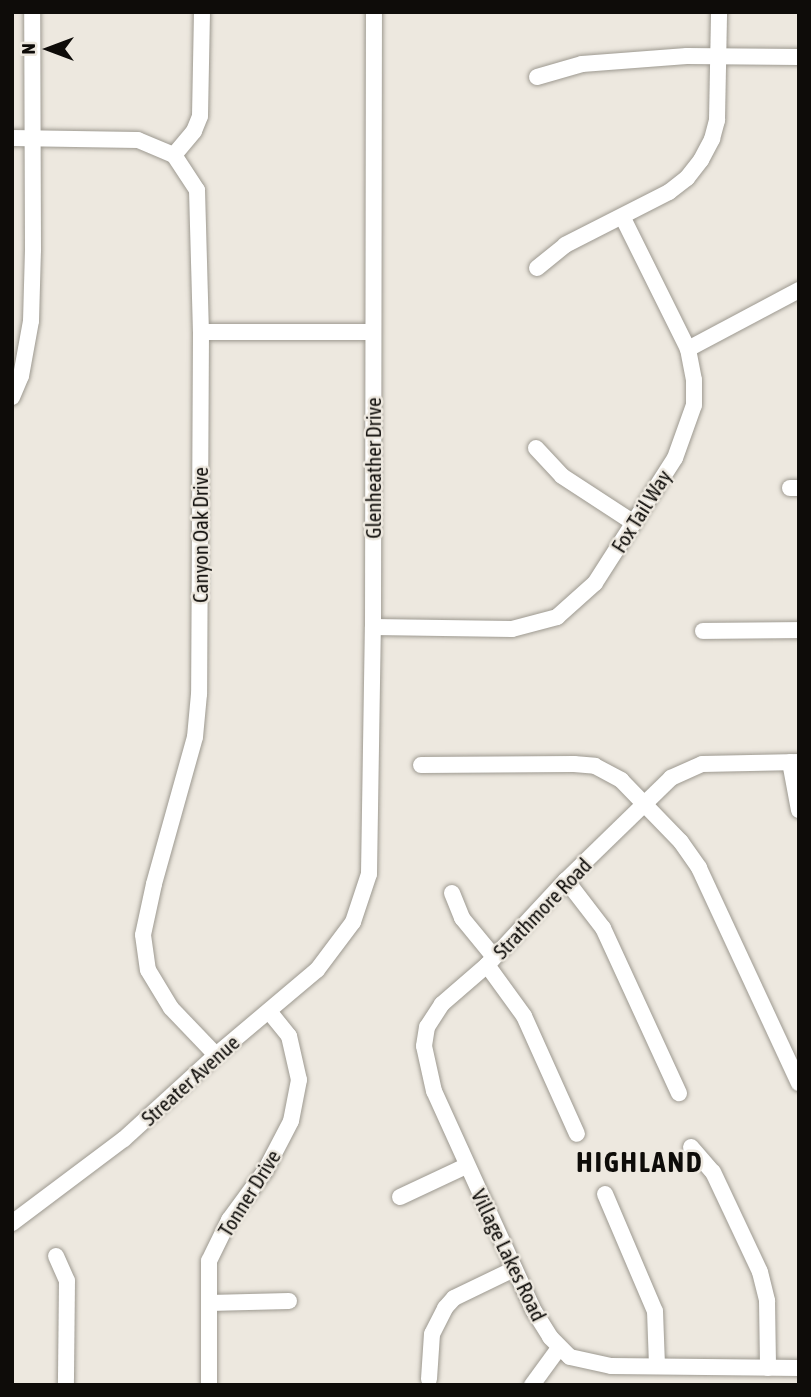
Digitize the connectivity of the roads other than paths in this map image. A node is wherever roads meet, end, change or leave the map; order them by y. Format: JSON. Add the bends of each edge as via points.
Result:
{"nodes":[{"id":1,"x":32,"y":12,"type":"edge"},
{"id":2,"x":202,"y":12,"type":"edge"},
{"id":3,"x":374,"y":12,"type":"edge"},
{"id":4,"x":719,"y":12,"type":"edge"},
{"id":5,"x":718,"y":56,"type":"junction"},
{"id":6,"x":799,"y":57,"type":"edge"},
{"id":7,"x":537,"y":77,"type":"dead end"},
{"id":8,"x":12,"y":138,"type":"edge"},
{"id":9,"x":31,"y":138,"type":"junction"},
{"id":10,"x":174,"y":155,"type":"junction"},
{"id":11,"x":623,"y":218,"type":"junction"},
{"id":12,"x":537,"y":268,"type":"dead end"},
{"id":13,"x":799,"y":290,"type":"edge"},
{"id":14,"x":201,"y":332,"type":"junction"},
{"id":15,"x":372,"y":332,"type":"junction"},
{"id":16,"x":688,"y":349,"type":"junction"},
{"id":17,"x":12,"y":397,"type":"edge"},
{"id":18,"x":536,"y":448,"type":"dead end"},
{"id":19,"x":634,"y":523,"type":"junction"},
{"id":20,"x":373,"y":627,"type":"junction"},
{"id":21,"x":703,"y":631,"type":"dead end"},
{"id":22,"x":799,"y":631,"type":"edge"},
{"id":23,"x":794,"y":762,"type":"edge"},
{"id":24,"x":421,"y":765,"type":"dead end"},
{"id":25,"x":645,"y":803,"type":"junction"},
{"id":26,"x":799,"y":810,"type":"edge"},
{"id":27,"x":566,"y":880,"type":"junction"},
{"id":28,"x":452,"y":893,"type":"dead end"},
{"id":29,"x":353,"y":922,"type":"joint"},
{"id":30,"x":491,"y":961,"type":"junction"},
{"id":31,"x":269,"y":1011,"type":"junction"},
{"id":32,"x":216,"y":1055,"type":"junction"},
{"id":33,"x":799,"y":1083,"type":"edge"},
{"id":34,"x":679,"y":1093,"type":"dead end"},
{"id":35,"x":577,"y":1134,"type":"dead end"},
{"id":36,"x":691,"y":1147,"type":"dead end"},
{"id":37,"x":467,"y":1166,"type":"junction"},
{"id":38,"x":606,"y":1194,"type":"dead end"},
{"id":39,"x":401,"y":1197,"type":"dead end"},
{"id":40,"x":12,"y":1223,"type":"edge"},
{"id":41,"x":56,"y":1256,"type":"dead end"},
{"id":42,"x":514,"y":1269,"type":"junction"},
{"id":43,"x":289,"y":1301,"type":"dead end"},
{"id":44,"x":209,"y":1303,"type":"junction"},
{"id":45,"x":559,"y":1348,"type":"junction"},
{"id":46,"x":657,"y":1366,"type":"junction"},
{"id":47,"x":768,"y":1368,"type":"junction"},
{"id":48,"x":799,"y":1368,"type":"edge"},
{"id":49,"x":429,"y":1379,"type":"dead end"},
{"id":50,"x":66,"y":1385,"type":"edge"},
{"id":51,"x":209,"y":1385,"type":"edge"},
{"id":52,"x":532,"y":1385,"type":"edge"}],
"edges":[{"from":1,"to":9,"type":"street"},
{"from":2,"to":10,"type":"street","via":[[200,116]]},
{"from":3,"to":15,"type":"street","name":"Glenheather Drive"},
{"from":4,"to":5,"type":"street"},
{"from":5,"to":6,"type":"street"},
{"from":5,"to":7,"type":"street","via":[[582,64]]},
{"from":5,"to":11,"type":"street","via":[[717,120],[701,160],[669,192]]},
{"from":8,"to":9,"type":"street"},
{"from":9,"to":10,"type":"street","via":[[138,141]]},
{"from":9,"to":17,"type":"street","via":[[31,321],[21,376]]},
{"from":10,"to":14,"type":"street","name":"Canyon Oak Drive","via":[[197,190]]},
{"from":11,"to":12,"type":"street","via":[[565,245]]},
{"from":11,"to":16,"type":"street","name":"Fox Tail Way"},
{"from":13,"to":16,"type":"street"},
{"from":14,"to":15,"type":"street"},
{"from":14,"to":32,"type":"street","name":"Canyon Oak Drive","via":[[195,737],[144,935],[148,970],[172,1008]]},
{"from":15,"to":20,"type":"street","name":"Glenheather Drive"},
{"from":16,"to":19,"type":"street","name":"Fox Tail Way","via":[[695,380],[686,431],[675,458]]},
{"from":18,"to":19,"type":"street","via":[[562,476]]},
{"from":19,"to":20,"type":"street","name":"Fox Tail Way","via":[[595,583],[557,617],[512,629]]},
{"from":20,"to":29,"type":"street","name":"Glenheather Drive","via":[[369,874]]},
{"from":21,"to":22,"type":"street"},
{"from":23,"to":25,"type":"street","name":"Strathmore Road","via":[[702,764],[679,772]]},
{"from":23,"to":26,"type":"street"},
{"from":24,"to":25,"type":"street","via":[[595,766],[621,780]]},
{"from":25,"to":27,"type":"street","name":"Strathmore Road"},
{"from":25,"to":33,"type":"street","via":[[699,868]]},
{"from":27,"to":30,"type":"street","name":"Strathmore Road"},
{"from":27,"to":34,"type":"street","via":[[607,937]]},
{"from":28,"to":30,"type":"street","via":[[462,918]]},
{"from":29,"to":31,"type":"street","name":"Streater Avenue","via":[[317,970]]},
{"from":30,"to":35,"type":"street","via":[[524,1016]]},
{"from":30,"to":37,"type":"street","name":"Strathmore Road","via":[[442,1004],[428,1027],[424,1046],[434,1091]]},
{"from":31,"to":32,"type":"street","name":"Streater Avenue"},
{"from":31,"to":44,"type":"street","name":"Tonner Drive","via":[[289,1036],[299,1080],[291,1121],[209,1261]]},
{"from":32,"to":40,"type":"street","name":"Streater Avenue","via":[[124,1139]]},
{"from":36,"to":47,"type":"street","via":[[713,1172],[760,1272],[767,1301]]},
{"from":37,"to":39,"type":"street"},
{"from":37,"to":42,"type":"street","name":"Village Lakes Road"},
{"from":38,"to":46,"type":"street","via":[[656,1311]]},
{"from":41,"to":50,"type":"street","via":[[67,1280]]},
{"from":42,"to":45,"type":"street","name":"Village Lakes Road"},
{"from":42,"to":49,"type":"street","via":[[454,1298],[445,1308],[432,1334]]},
{"from":43,"to":44,"type":"street"},
{"from":44,"to":51,"type":"street","name":"Tonner Drive"},
{"from":45,"to":46,"type":"street","name":"Village Lakes Road","via":[[593,1364]]},
{"from":45,"to":52,"type":"street"},
{"from":46,"to":47,"type":"street","name":"Village Lakes Road"},
{"from":47,"to":48,"type":"street","name":"Village Lakes Road"}]}
